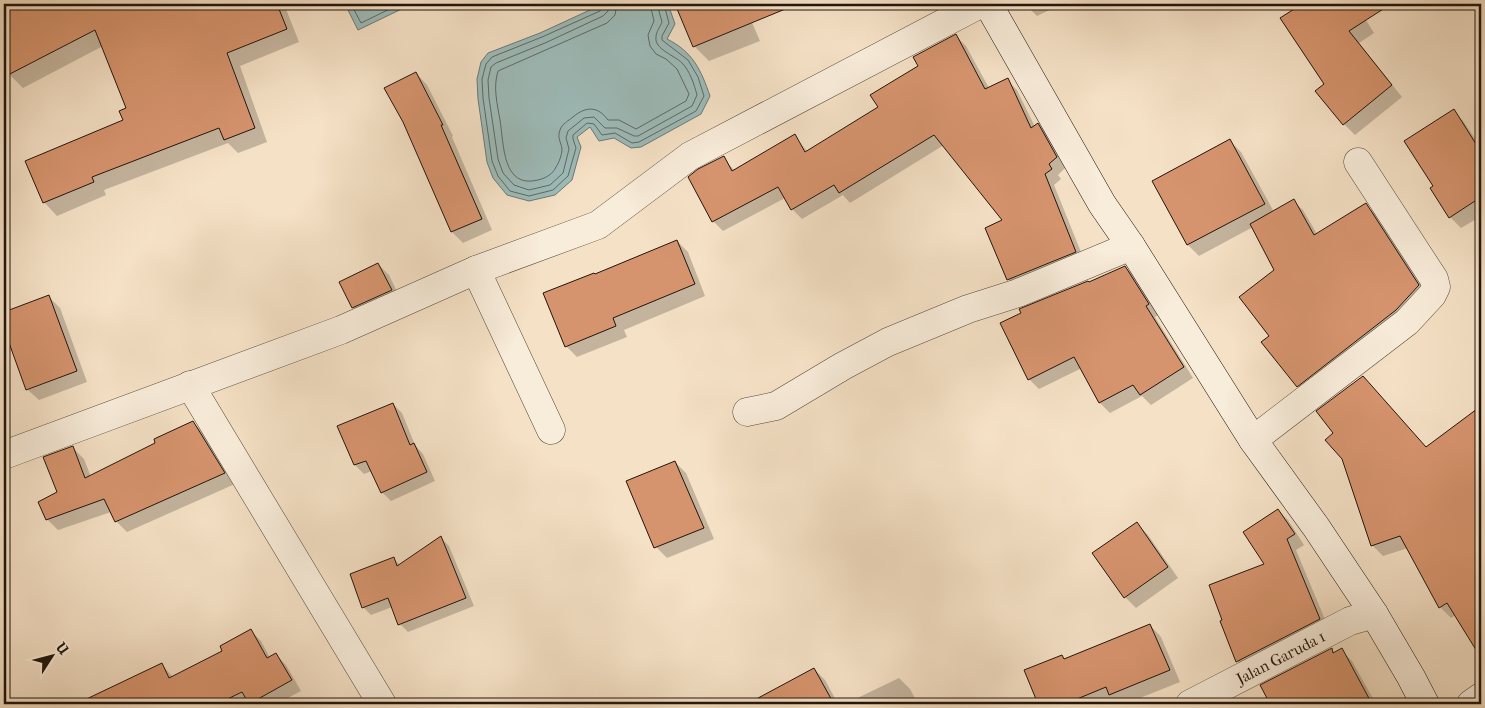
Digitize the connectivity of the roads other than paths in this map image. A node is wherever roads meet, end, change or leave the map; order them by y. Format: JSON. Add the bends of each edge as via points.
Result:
{"nodes":[{"id":1,"x":980,"y":4,"type":"edge"},
{"id":2,"x":988,"y":4,"type":"edge"},
{"id":3,"x":1358,"y":162,"type":"dead end"},
{"id":4,"x":1131,"y":246,"type":"junction"},
{"id":5,"x":476,"y":270,"type":"junction"},
{"id":6,"x":190,"y":385,"type":"junction"},
{"id":7,"x":747,"y":412,"type":"dead end"},
{"id":8,"x":551,"y":430,"type":"dead end"},
{"id":9,"x":1253,"y":440,"type":"junction"},
{"id":10,"x":4,"y":455,"type":"edge"},
{"id":11,"x":1374,"y":614,"type":"junction"},
{"id":12,"x":1481,"y":697,"type":"edge"},
{"id":13,"x":382,"y":704,"type":"edge"},
{"id":14,"x":1190,"y":704,"type":"edge"},
{"id":15,"x":1425,"y":704,"type":"edge"},
{"id":16,"x":1471,"y":704,"type":"edge"}],
"edges":[{"from":1,"to":5,"type":"street","via":[[690,156],[598,225]]},
{"from":2,"to":4,"type":"street","via":[[1102,204]]},
{"from":3,"to":9,"type":"street","via":[[1434,279],[1436,287],[1407,322]]},
{"from":4,"to":7,"type":"street","via":[[888,342],[776,406]]},
{"from":4,"to":9,"type":"street"},
{"from":5,"to":6,"type":"street","via":[[340,330]]},
{"from":5,"to":8,"type":"street"},
{"from":6,"to":10,"type":"street"},
{"from":6,"to":13,"type":"street"},
{"from":9,"to":11,"type":"street"},
{"from":11,"to":14,"type":"street","name":"Jalan Garuda 1","via":[[1350,621]]},
{"from":11,"to":15,"type":"street"},
{"from":12,"to":16,"type":"street"}]}
